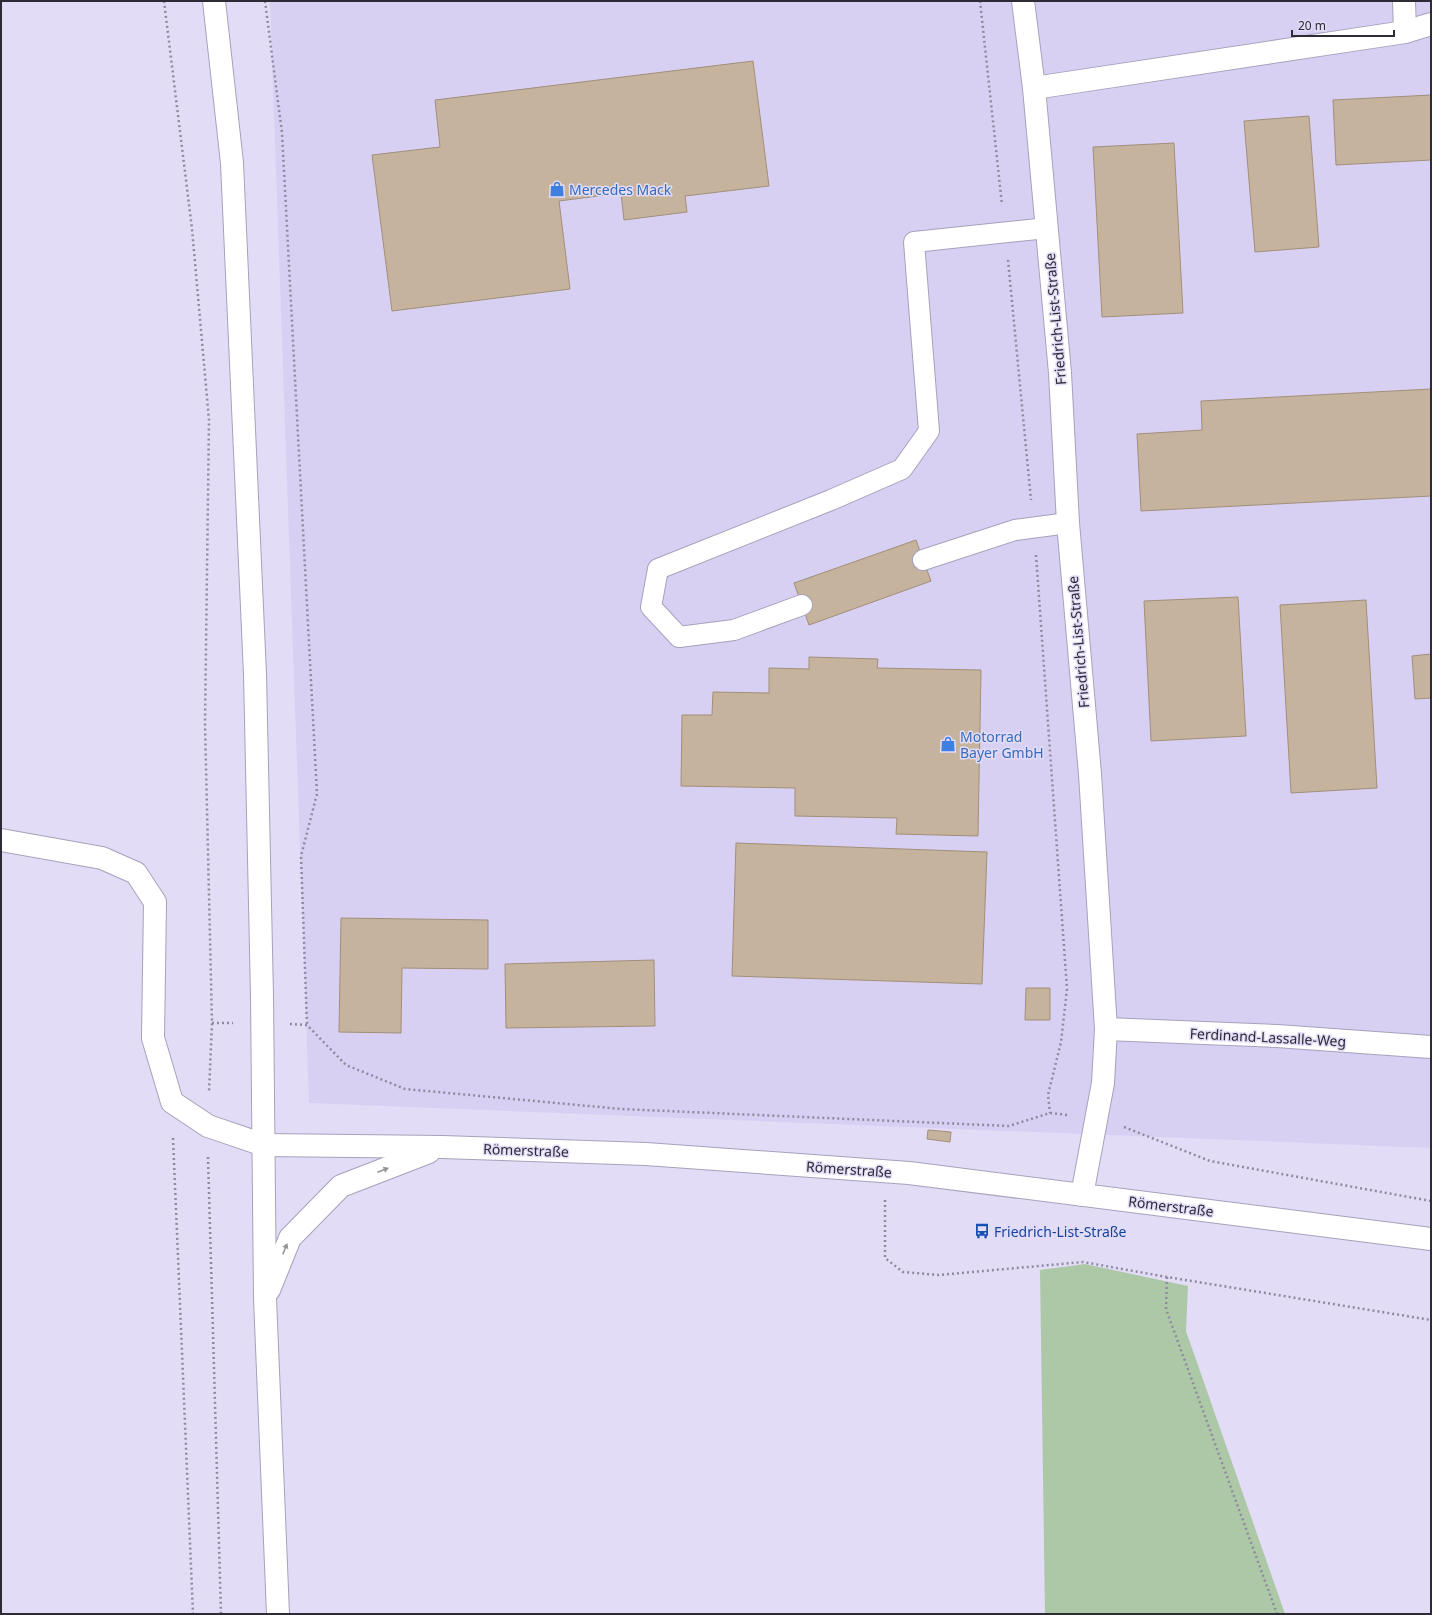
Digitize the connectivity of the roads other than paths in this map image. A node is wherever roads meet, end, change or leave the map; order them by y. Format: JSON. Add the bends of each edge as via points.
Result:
{"nodes":[{"id":1,"x":214,"y":1,"type":"edge"},
{"id":2,"x":1023,"y":1,"type":"edge"},
{"id":3,"x":1404,"y":1,"type":"edge"},
{"id":4,"x":1431,"y":24,"type":"edge"},
{"id":5,"x":1405,"y":32,"type":"junction"},
{"id":6,"x":1034,"y":88,"type":"junction"},
{"id":7,"x":1047,"y":228,"type":"junction"},
{"id":8,"x":1068,"y":523,"type":"junction"},
{"id":9,"x":923,"y":560,"type":"dead end"},
{"id":10,"x":802,"y":605,"type":"dead end"},
{"id":11,"x":1,"y":840,"type":"edge"},
{"id":12,"x":1106,"y":1029,"type":"junction"},
{"id":13,"x":1431,"y":1047,"type":"edge"},
{"id":14,"x":264,"y":1145,"type":"junction"},
{"id":15,"x":442,"y":1148,"type":"junction"},
{"id":16,"x":1082,"y":1195,"type":"junction"},
{"id":17,"x":1431,"y":1239,"type":"edge"},
{"id":18,"x":265,"y":1298,"type":"junction"},
{"id":19,"x":278,"y":1614,"type":"edge"}],
"edges":[{"from":1,"to":14,"type":"main road","via":[[232,171],[256,674]]},
{"from":2,"to":6,"type":"main road","name":"Friedrich-List-Straße"},
{"from":3,"to":5,"type":"main road"},
{"from":4,"to":5,"type":"main road"},
{"from":5,"to":6,"type":"main road"},
{"from":6,"to":7,"type":"main road","name":"Friedrich-List-Straße"},
{"from":7,"to":8,"type":"main road","name":"Friedrich-List-Straße","via":[[1060,381]]},
{"from":7,"to":10,"type":"lane","via":[[914,242],[929,431],[902,469],[658,569],[651,607],[679,638],[734,630]]},
{"from":8,"to":9,"type":"lane","via":[[1015,530]]},
{"from":8,"to":12,"type":"main road","name":"Friedrich-List-Straße","via":[[1091,787]]},
{"from":11,"to":14,"type":"main road","name":"Römerstraße","via":[[102,858],[136,873],[155,902],[153,1038],[172,1102],[208,1126]]},
{"from":12,"to":13,"type":"main road","name":"Ferdinand-Lassalle-Weg","via":[[1278,1036]]},
{"from":12,"to":16,"type":"main road","name":"Friedrich-List-Straße","via":[[1103,1083]]},
{"from":14,"to":15,"type":"main road","name":"Römerstraße"},
{"from":14,"to":18,"type":"main road"},
{"from":15,"to":16,"type":"main road","name":"Römerstraße","via":[[646,1154],[886,1172]]},
{"from":18,"to":15,"type":"main road","one_way":true,"via":[[290,1238],[341,1186]]},
{"from":16,"to":17,"type":"main road","name":"Römerstraße"},
{"from":18,"to":19,"type":"main road"}]}
